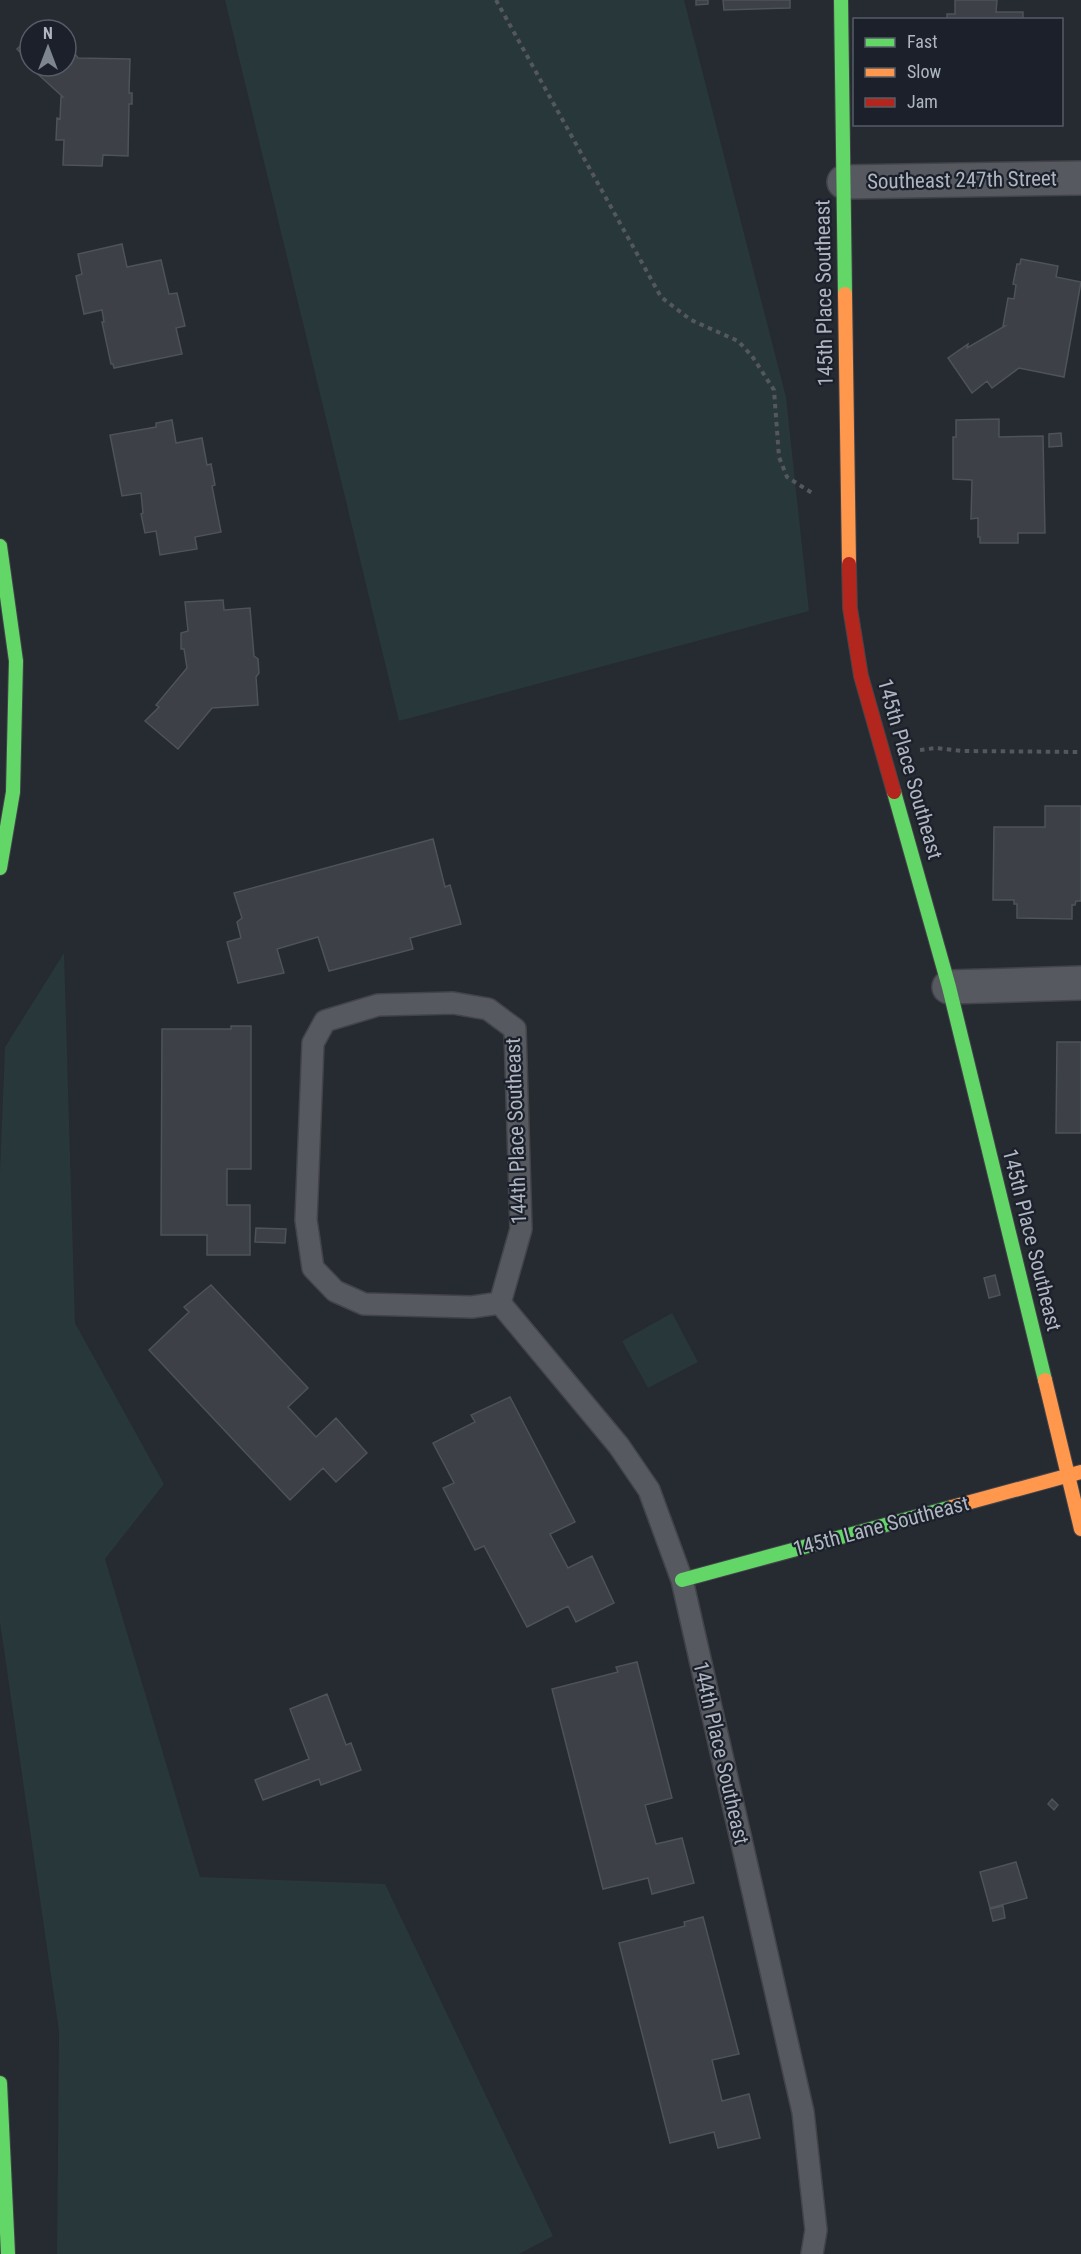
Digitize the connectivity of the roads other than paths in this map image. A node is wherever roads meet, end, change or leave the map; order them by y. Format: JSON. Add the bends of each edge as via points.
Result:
{"nodes":[{"id":1,"x":841,"y":0,"type":"edge"},
{"id":2,"x":1081,"y":178,"type":"edge"},
{"id":3,"x":844,"y":182,"type":"junction"},
{"id":4,"x":0,"y":546,"type":"edge"},
{"id":5,"x":0,"y":868,"type":"edge"},
{"id":6,"x":1081,"y":983,"type":"edge"},
{"id":7,"x":949,"y":987,"type":"junction"},
{"id":8,"x":500,"y":1304,"type":"junction"},
{"id":9,"x":1081,"y":1472,"type":"edge"},
{"id":10,"x":1067,"y":1476,"type":"junction"},
{"id":11,"x":1081,"y":1529,"type":"edge"},
{"id":12,"x":681,"y":1580,"type":"junction"},
{"id":13,"x":0,"y":2083,"type":"edge"},
{"id":14,"x":8,"y":2254,"type":"edge"},
{"id":15,"x":813,"y":2254,"type":"edge"}],
"edges":[{"from":1,"to":3,"type":"street","name":"145th Place Southeast"},
{"from":2,"to":3,"type":"street","name":"Southeast 247th Street"},
{"from":3,"to":7,"type":"street","name":"145th Place Southeast","via":[[850,608],[861,676]]},
{"from":4,"to":5,"type":"street","via":[[16,661],[13,792]]},
{"from":6,"to":7,"type":"street"},
{"from":7,"to":10,"type":"street","name":"145th Place Southeast"},
{"from":8,"to":8,"type":"lane","name":"144th Place Southeast","via":[[472,1308],[363,1304],[335,1292],[313,1268],[306,1220],[313,1043],[325,1021],[378,1005],[453,1003],[488,1009],[515,1029],[521,1229]]},
{"from":8,"to":12,"type":"lane","name":"144th Place Southeast","via":[[619,1446],[649,1490]]},
{"from":9,"to":10,"type":"street","name":"145th Lane Southeast"},
{"from":10,"to":11,"type":"street","name":"145th Place Southeast"},
{"from":10,"to":12,"type":"street","name":"145th Lane Southeast"},
{"from":12,"to":15,"type":"lane","name":"144th Place Southeast","via":[[803,2112],[816,2230]]},
{"from":13,"to":14,"type":"street"}]}
